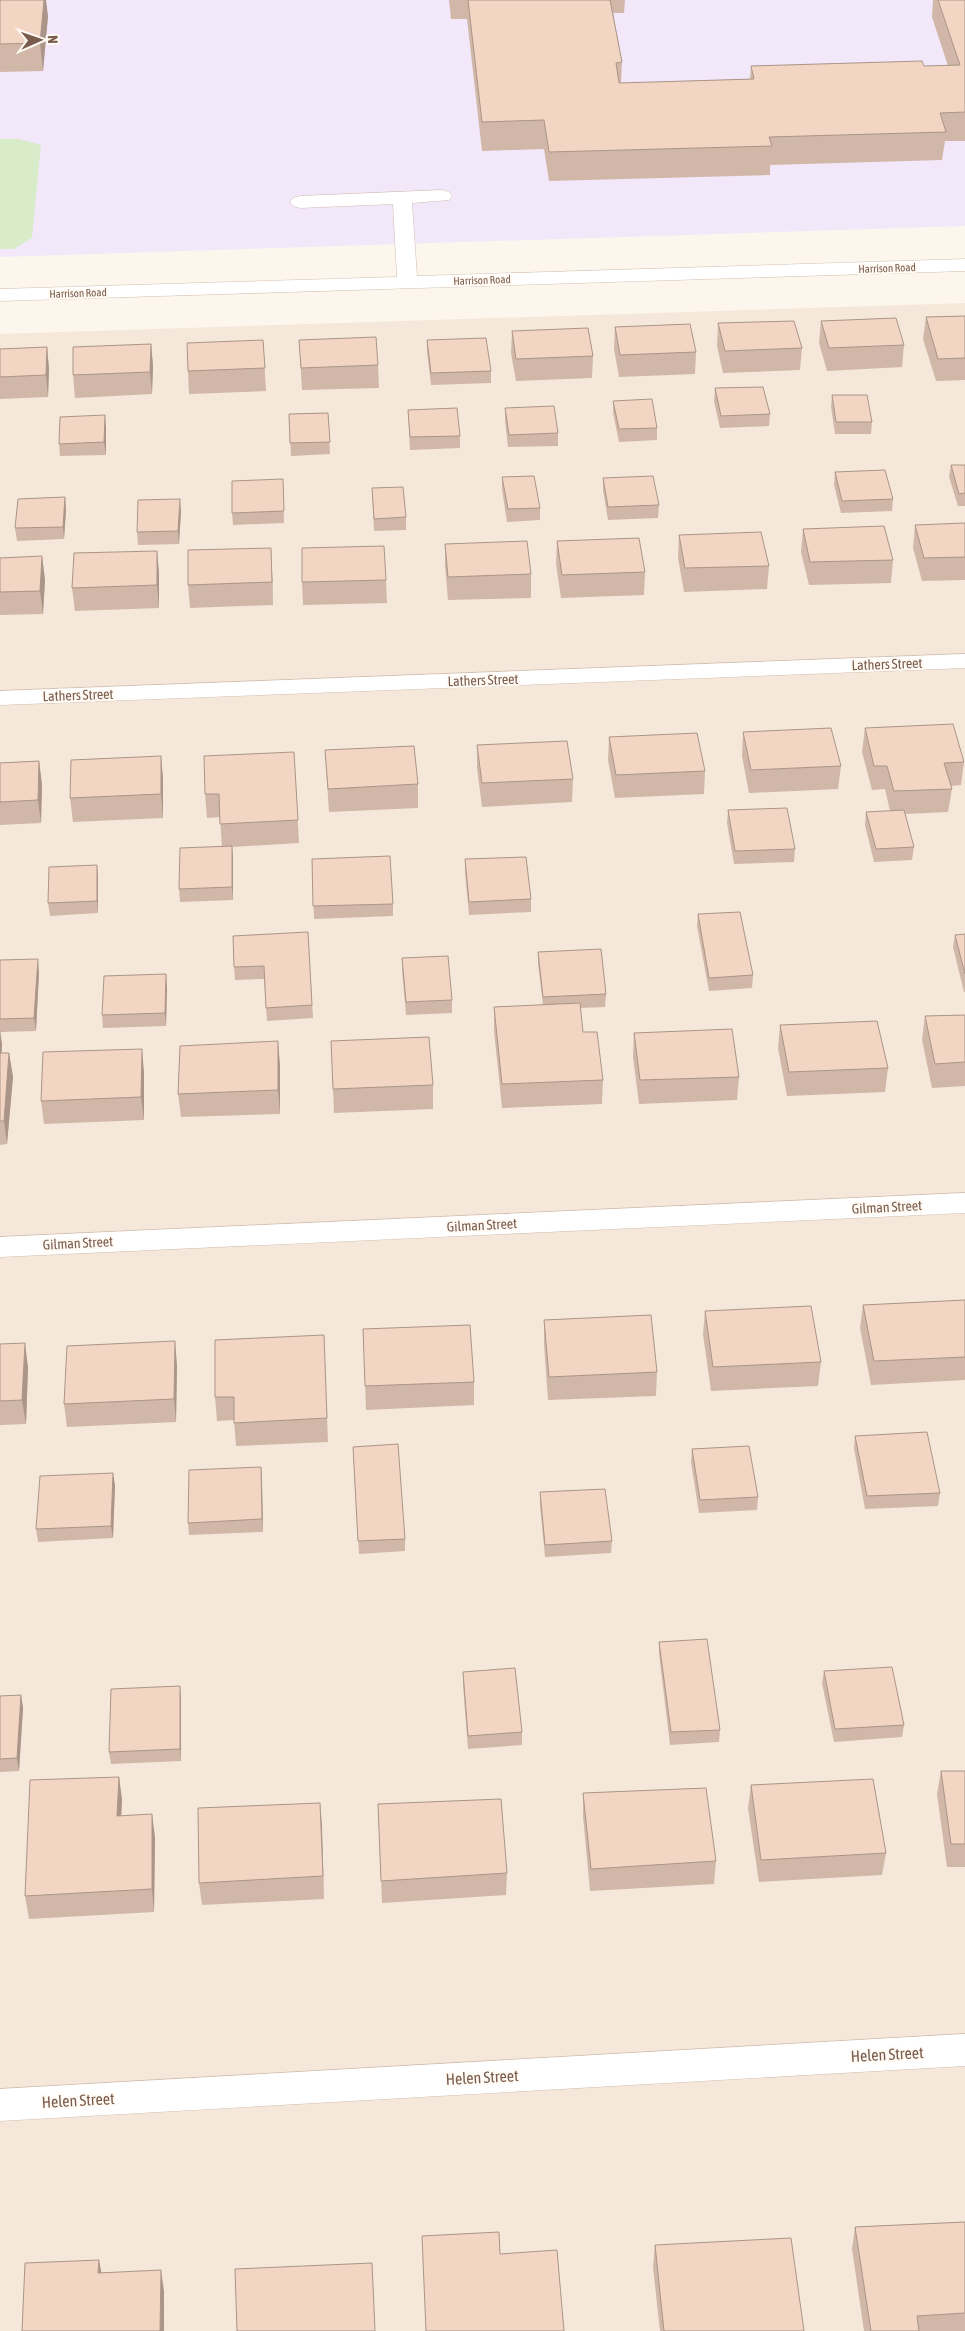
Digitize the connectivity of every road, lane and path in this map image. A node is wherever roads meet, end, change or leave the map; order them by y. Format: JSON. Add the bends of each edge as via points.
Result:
{"nodes":[{"id":1,"x":442,"y":196,"type":"dead end"},
{"id":2,"x":402,"y":198,"type":"junction"},
{"id":3,"x":300,"y":202,"type":"dead end"},
{"id":4,"x":965,"y":266,"type":"edge"},
{"id":5,"x":407,"y":282,"type":"junction"},
{"id":6,"x":0,"y":295,"type":"edge"},
{"id":7,"x":965,"y":662,"type":"edge"},
{"id":8,"x":0,"y":698,"type":"edge"},
{"id":9,"x":965,"y":1203,"type":"edge"},
{"id":10,"x":0,"y":1246,"type":"edge"},
{"id":11,"x":965,"y":2050,"type":"edge"},
{"id":12,"x":0,"y":2105,"type":"edge"}],
"edges":[{"from":1,"to":2,"type":"street"},
{"from":2,"to":3,"type":"street"},
{"from":2,"to":5,"type":"street"},
{"from":4,"to":5,"type":"street","name":"Harrison Road"},
{"from":5,"to":6,"type":"street","name":"Harrison Road"},
{"from":7,"to":8,"type":"street","name":"Lathers Street"},
{"from":9,"to":10,"type":"street","name":"Gilman Street"},
{"from":11,"to":12,"type":"street","name":"Helen Street"}]}
